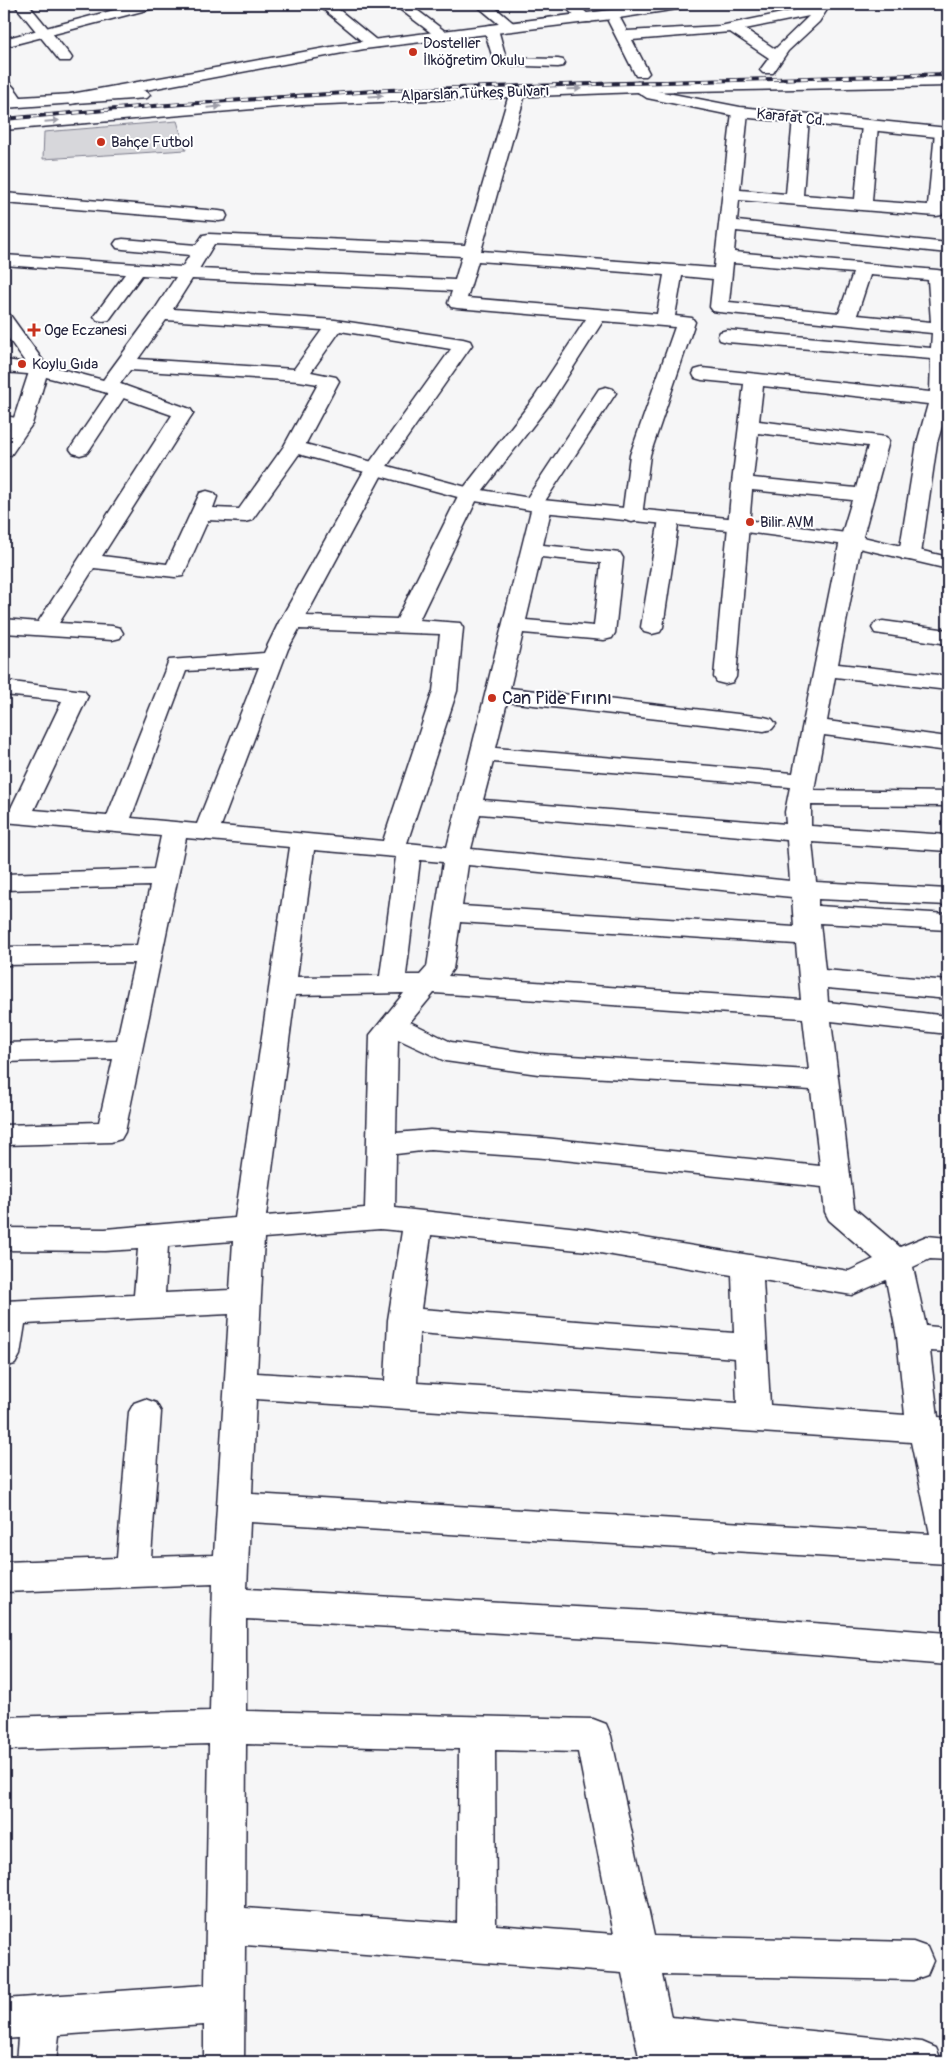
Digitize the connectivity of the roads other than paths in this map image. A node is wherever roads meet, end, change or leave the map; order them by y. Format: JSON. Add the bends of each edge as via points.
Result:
{"nodes":[{"id":1,"x":22,"y":4,"type":"edge"},
{"id":2,"x":153,"y":4,"type":"edge"},
{"id":3,"x":324,"y":4,"type":"edge"},
{"id":4,"x":400,"y":4,"type":"edge"},
{"id":5,"x":482,"y":4,"type":"edge"},
{"id":6,"x":569,"y":4,"type":"edge"},
{"id":7,"x":684,"y":4,"type":"edge"},
{"id":8,"x":822,"y":6,"type":"edge"},
{"id":9,"x":638,"y":7,"type":"edge"},
{"id":10,"x":612,"y":15,"type":"junction"},
{"id":11,"x":586,"y":19,"type":"junction"},
{"id":12,"x":511,"y":26,"type":"junction"},
{"id":13,"x":732,"y":27,"type":"junction"},
{"id":14,"x":492,"y":28,"type":"junction"},
{"id":15,"x":43,"y":33,"type":"junction"},
{"id":16,"x":443,"y":35,"type":"junction"},
{"id":17,"x":622,"y":36,"type":"junction"},
{"id":18,"x":4,"y":43,"type":"edge"},
{"id":19,"x":374,"y":44,"type":"junction"},
{"id":20,"x":777,"y":56,"type":"junction"},
{"id":21,"x":65,"y":58,"type":"dead end"},
{"id":22,"x":788,"y":69,"type":"dead end"},
{"id":23,"x":768,"y":70,"type":"junction"},
{"id":24,"x":584,"y":74,"type":"dead end"},
{"id":25,"x":498,"y":76,"type":"dead end"},
{"id":26,"x":639,"y":80,"type":"junction"},
{"id":27,"x":948,"y":81,"type":"edge"},
{"id":28,"x":4,"y":85,"type":"edge"},
{"id":29,"x":197,"y":91,"type":"dead end"},
{"id":30,"x":518,"y":91,"type":"junction"},
{"id":31,"x":69,"y":99,"type":"junction"},
{"id":32,"x":11,"y":103,"type":"edge"},
{"id":33,"x":740,"y":112,"type":"junction"},
{"id":34,"x":801,"y":118,"type":"junction"},
{"id":35,"x":4,"y":125,"type":"edge"},
{"id":36,"x":870,"y":125,"type":"junction"},
{"id":37,"x":946,"y":132,"type":"edge"},
{"id":38,"x":730,"y":194,"type":"junction"},
{"id":39,"x":4,"y":198,"type":"edge"},
{"id":40,"x":794,"y":199,"type":"junction"},
{"id":41,"x":864,"y":205,"type":"junction"},
{"id":42,"x":152,"y":210,"type":"junction"},
{"id":43,"x":219,"y":216,"type":"dead end"},
{"id":44,"x":728,"y":225,"type":"junction"},
{"id":45,"x":122,"y":244,"type":"junction"},
{"id":46,"x":948,"y":248,"type":"edge"},
{"id":47,"x":201,"y":251,"type":"junction"},
{"id":48,"x":471,"y":253,"type":"junction"},
{"id":49,"x":4,"y":260,"type":"edge"},
{"id":50,"x":724,"y":266,"type":"junction"},
{"id":51,"x":103,"y":268,"type":"junction"},
{"id":52,"x":863,"y":269,"type":"junction"},
{"id":53,"x":137,"y":270,"type":"junction"},
{"id":54,"x":674,"y":270,"type":"junction"},
{"id":55,"x":186,"y":273,"type":"junction"},
{"id":56,"x":462,"y":286,"type":"junction"},
{"id":57,"x":161,"y":314,"type":"junction"},
{"id":58,"x":598,"y":314,"type":"junction"},
{"id":59,"x":103,"y":316,"type":"dead end"},
{"id":60,"x":4,"y":318,"type":"edge"},
{"id":61,"x":846,"y":319,"type":"junction"},
{"id":62,"x":665,"y":320,"type":"junction"},
{"id":63,"x":335,"y":325,"type":"junction"},
{"id":64,"x":941,"y":328,"type":"junction"},
{"id":65,"x":727,"y":336,"type":"dead end"},
{"id":66,"x":944,"y":355,"type":"edge"},
{"id":67,"x":124,"y":364,"type":"junction"},
{"id":68,"x":4,"y":366,"type":"edge"},
{"id":69,"x":39,"y":370,"type":"junction"},
{"id":70,"x":299,"y":374,"type":"junction"},
{"id":71,"x":702,"y":374,"type":"dead end"},
{"id":72,"x":754,"y":380,"type":"junction"},
{"id":73,"x":113,"y":388,"type":"junction"},
{"id":74,"x":606,"y":393,"type":"dead end"},
{"id":75,"x":944,"y":399,"type":"edge"},
{"id":76,"x":13,"y":423,"type":"edge"},
{"id":77,"x":748,"y":426,"type":"junction"},
{"id":78,"x":294,"y":447,"type":"junction"},
{"id":79,"x":80,"y":449,"type":"dead end"},
{"id":80,"x":4,"y":451,"type":"edge"},
{"id":81,"x":375,"y":469,"type":"junction"},
{"id":82,"x":742,"y":483,"type":"junction"},
{"id":83,"x":468,"y":494,"type":"junction"},
{"id":84,"x":865,"y":495,"type":"junction"},
{"id":85,"x":538,"y":505,"type":"junction"},
{"id":86,"x":632,"y":516,"type":"junction"},
{"id":87,"x":669,"y":519,"type":"junction"},
{"id":88,"x":738,"y":525,"type":"junction"},
{"id":89,"x":851,"y":540,"type":"junction"},
{"id":90,"x":532,"y":550,"type":"junction"},
{"id":91,"x":910,"y":554,"type":"junction"},
{"id":92,"x":89,"y":561,"type":"junction"},
{"id":93,"x":948,"y":563,"type":"edge"},
{"id":94,"x":290,"y":622,"type":"junction"},
{"id":95,"x":4,"y":626,"type":"edge"},
{"id":96,"x":406,"y":626,"type":"junction"},
{"id":97,"x":514,"y":626,"type":"junction"},
{"id":98,"x":652,"y":627,"type":"dead end"},
{"id":99,"x":883,"y":628,"type":"dead end"},
{"id":100,"x":44,"y":629,"type":"junction"},
{"id":101,"x":112,"y":633,"type":"dead end"},
{"id":102,"x":948,"y":637,"type":"edge"},
{"id":103,"x":273,"y":659,"type":"junction"},
{"id":104,"x":824,"y":669,"type":"junction"},
{"id":105,"x":725,"y":677,"type":"dead end"},
{"id":106,"x":948,"y":683,"type":"edge"},
{"id":107,"x":4,"y":688,"type":"edge"},
{"id":108,"x":498,"y":694,"type":"junction"},
{"id":109,"x":764,"y":724,"type":"dead end"},
{"id":110,"x":813,"y":726,"type":"junction"},
{"id":111,"x":948,"y":744,"type":"edge"},
{"id":112,"x":483,"y":754,"type":"junction"},
{"id":113,"x":801,"y":789,"type":"junction"},
{"id":114,"x":948,"y":799,"type":"edge"},
{"id":115,"x":470,"y":806,"type":"junction"},
{"id":116,"x":11,"y":815,"type":"edge"},
{"id":117,"x":116,"y":825,"type":"junction"},
{"id":118,"x":175,"y":830,"type":"junction"},
{"id":119,"x":206,"y":833,"type":"junction"},
{"id":120,"x":798,"y":833,"type":"junction"},
{"id":121,"x":303,"y":841,"type":"junction"},
{"id":122,"x":948,"y":843,"type":"edge"},
{"id":123,"x":401,"y":850,"type":"junction"},
{"id":124,"x":457,"y":856,"type":"junction"},
{"id":125,"x":165,"y":878,"type":"junction"},
{"id":126,"x":4,"y":882,"type":"edge"},
{"id":127,"x":948,"y":897,"type":"edge"},
{"id":128,"x":448,"y":913,"type":"junction"},
{"id":129,"x":806,"y":913,"type":"junction"},
{"id":130,"x":948,"y":922,"type":"edge"},
{"id":131,"x":149,"y":954,"type":"junction"},
{"id":132,"x":4,"y":956,"type":"edge"},
{"id":133,"x":812,"y":978,"type":"junction"},
{"id":134,"x":392,"y":984,"type":"junction"},
{"id":135,"x":428,"y":984,"type":"junction"},
{"id":136,"x":283,"y":986,"type":"junction"},
{"id":137,"x":948,"y":990,"type":"edge"},
{"id":138,"x":815,"y":1010,"type":"junction"},
{"id":139,"x":948,"y":1025,"type":"edge"},
{"id":140,"x":392,"y":1026,"type":"junction"},
{"id":141,"x":128,"y":1049,"type":"junction"},
{"id":142,"x":4,"y":1052,"type":"edge"},
{"id":143,"x":824,"y":1082,"type":"junction"},
{"id":144,"x":4,"y":1135,"type":"edge"},
{"id":145,"x":382,"y":1145,"type":"junction"},
{"id":146,"x":835,"y":1178,"type":"junction"},
{"id":147,"x":380,"y":1218,"type":"junction"},
{"id":148,"x":418,"y":1222,"type":"junction"},
{"id":149,"x":249,"y":1228,"type":"junction"},
{"id":150,"x":154,"y":1236,"type":"junction"},
{"id":151,"x":4,"y":1239,"type":"edge"},
{"id":152,"x":948,"y":1249,"type":"edge"},
{"id":153,"x":897,"y":1262,"type":"junction"},
{"id":154,"x":747,"y":1266,"type":"junction"},
{"id":155,"x":245,"y":1301,"type":"junction"},
{"id":156,"x":148,"y":1306,"type":"junction"},
{"id":157,"x":8,"y":1312,"type":"edge"},
{"id":158,"x":404,"y":1320,"type":"junction"},
{"id":159,"x":913,"y":1337,"type":"junction"},
{"id":160,"x":948,"y":1340,"type":"edge"},
{"id":161,"x":751,"y":1347,"type":"junction"},
{"id":162,"x":4,"y":1355,"type":"edge"},
{"id":163,"x":240,"y":1385,"type":"junction"},
{"id":164,"x":400,"y":1395,"type":"junction"},
{"id":165,"x":145,"y":1412,"type":"dead end"},
{"id":166,"x":754,"y":1417,"type":"junction"},
{"id":167,"x":936,"y":1430,"type":"edge"},
{"id":168,"x":234,"y":1507,"type":"junction"},
{"id":169,"x":948,"y":1538,"type":"edge"},
{"id":170,"x":948,"y":1550,"type":"edge"},
{"id":171,"x":230,"y":1569,"type":"junction"},
{"id":172,"x":132,"y":1573,"type":"junction"},
{"id":173,"x":4,"y":1578,"type":"edge"},
{"id":174,"x":229,"y":1603,"type":"junction"},
{"id":175,"x":948,"y":1650,"type":"edge"},
{"id":176,"x":228,"y":1727,"type":"junction"},
{"id":177,"x":4,"y":1733,"type":"edge"},
{"id":178,"x":477,"y":1734,"type":"junction"},
{"id":179,"x":225,"y":1925,"type":"junction"},
{"id":180,"x":476,"y":1943,"type":"junction"},
{"id":181,"x":639,"y":1955,"type":"junction"},
{"id":182,"x":913,"y":1961,"type":"dead end"},
{"id":183,"x":225,"y":2004,"type":"junction"},
{"id":184,"x":22,"y":2018,"type":"edge"},
{"id":185,"x":658,"y":2049,"type":"edge"},
{"id":186,"x":36,"y":2062,"type":"edge"},
{"id":187,"x":224,"y":2062,"type":"edge"},
{"id":188,"x":922,"y":2062,"type":"edge"}],
"edges":[{"from":1,"to":15,"type":"street"},
{"from":2,"to":15,"type":"street"},
{"from":3,"to":19,"type":"street"},
{"from":4,"to":16,"type":"street"},
{"from":5,"to":12,"type":"street"},
{"from":6,"to":11,"type":"street"},
{"from":7,"to":9,"type":"street"},
{"from":8,"to":13,"type":"street"},
{"from":8,"to":20,"type":"street","via":[[814,19]]},
{"from":9,"to":10,"type":"street"},
{"from":10,"to":11,"type":"street"},
{"from":10,"to":17,"type":"street"},
{"from":11,"to":12,"type":"street"},
{"from":12,"to":14,"type":"street"},
{"from":13,"to":17,"type":"street"},
{"from":13,"to":20,"type":"street"},
{"from":14,"to":16,"type":"street"},
{"from":14,"to":25,"type":"street","name":"Alparslan Türkeş Bulvarı","via":[[500,62],[562,69]]},
{"from":15,"to":18,"type":"street"},
{"from":15,"to":21,"type":"street"},
{"from":16,"to":19,"type":"street"},
{"from":17,"to":26,"type":"street"},
{"from":19,"to":31,"type":"street"},
{"from":20,"to":23,"type":"street"},
{"from":22,"to":23,"type":"street","name":"Alparslan Türkeş Bulvarı"},
{"from":23,"to":26,"type":"street","name":"Alparslan Türkeş Bulvarı"},
{"from":24,"to":26,"type":"street","name":"Alparslan Türkeş Bulvarı"},
{"from":26,"to":27,"type":"street","name":"Alparslan Türkeş Bulvarı"},
{"from":30,"to":26,"type":"street","name":"Alparslan Türkeş Bulvarı","one_way":true},
{"from":26,"to":33,"type":"street","name":"Karafat Cd.","via":[[652,95]]},
{"from":28,"to":32,"type":"street"},
{"from":29,"to":31,"type":"street"},
{"from":35,"to":30,"type":"street","name":"Alparslan Türkeş Bulvarı","one_way":true,"via":[[302,100]]},
{"from":30,"to":48,"type":"street"},
{"from":31,"to":32,"type":"street"},
{"from":33,"to":34,"type":"street","name":"Karafat Cd."},
{"from":33,"to":38,"type":"street"},
{"from":34,"to":36,"type":"street","name":"Karafat Cd."},
{"from":34,"to":40,"type":"street"},
{"from":36,"to":37,"type":"street","name":"Karafat Cd."},
{"from":36,"to":41,"type":"street"},
{"from":37,"to":41,"type":"street","via":[[936,211]]},
{"from":38,"to":40,"type":"street"},
{"from":38,"to":44,"type":"street"},
{"from":39,"to":42,"type":"street"},
{"from":40,"to":41,"type":"street"},
{"from":42,"to":43,"type":"street"},
{"from":42,"to":45,"type":"street"},
{"from":44,"to":46,"type":"street"},
{"from":44,"to":50,"type":"street"},
{"from":45,"to":47,"type":"street"},
{"from":45,"to":51,"type":"street"},
{"from":47,"to":48,"type":"street","via":[[209,239]]},
{"from":47,"to":55,"type":"street"},
{"from":48,"to":54,"type":"street"},
{"from":48,"to":56,"type":"street"},
{"from":49,"to":51,"type":"street"},
{"from":50,"to":52,"type":"street"},
{"from":50,"to":54,"type":"street"},
{"from":50,"to":61,"type":"street","via":[[719,307]]},
{"from":51,"to":53,"type":"street"},
{"from":52,"to":61,"type":"street"},
{"from":52,"to":64,"type":"street","via":[[937,275]]},
{"from":53,"to":55,"type":"street"},
{"from":53,"to":59,"type":"street"},
{"from":54,"to":62,"type":"street"},
{"from":55,"to":56,"type":"street"},
{"from":55,"to":57,"type":"street"},
{"from":56,"to":58,"type":"street","via":[[457,303]]},
{"from":57,"to":63,"type":"street"},
{"from":57,"to":67,"type":"street"},
{"from":58,"to":62,"type":"street"},
{"from":58,"to":83,"type":"street","via":[[542,401]]},
{"from":60,"to":69,"type":"street"},
{"from":61,"to":64,"type":"street"},
{"from":62,"to":86,"type":"street","via":[[686,322],[640,456]]},
{"from":63,"to":70,"type":"street"},
{"from":63,"to":81,"type":"street","via":[[463,345]]},
{"from":64,"to":66,"type":"street"},
{"from":65,"to":66,"type":"street"},
{"from":66,"to":75,"type":"street"},
{"from":67,"to":70,"type":"street"},
{"from":67,"to":73,"type":"street"},
{"from":68,"to":69,"type":"street"},
{"from":69,"to":73,"type":"street"},
{"from":69,"to":76,"type":"street"},
{"from":70,"to":78,"type":"street","via":[[329,381]]},
{"from":71,"to":72,"type":"street"},
{"from":72,"to":75,"type":"street"},
{"from":72,"to":77,"type":"street"},
{"from":73,"to":79,"type":"street"},
{"from":73,"to":92,"type":"street","via":[[183,413]]},
{"from":74,"to":85,"type":"street"},
{"from":75,"to":91,"type":"street","via":[[927,443]]},
{"from":76,"to":80,"type":"street"},
{"from":77,"to":82,"type":"street"},
{"from":77,"to":84,"type":"street","via":[[879,441]]},
{"from":78,"to":81,"type":"street"},
{"from":78,"to":92,"type":"street","via":[[244,516],[204,505],[175,571]]},
{"from":81,"to":83,"type":"street"},
{"from":81,"to":94,"type":"street"},
{"from":82,"to":84,"type":"street"},
{"from":82,"to":88,"type":"street"},
{"from":83,"to":85,"type":"street"},
{"from":83,"to":96,"type":"street"},
{"from":84,"to":89,"type":"street"},
{"from":85,"to":86,"type":"street"},
{"from":85,"to":90,"type":"street"},
{"from":86,"to":87,"type":"street"},
{"from":87,"to":88,"type":"street"},
{"from":87,"to":98,"type":"street"},
{"from":88,"to":89,"type":"street"},
{"from":88,"to":105,"type":"street"},
{"from":89,"to":91,"type":"street"},
{"from":89,"to":104,"type":"street"},
{"from":90,"to":97,"type":"street"},
{"from":90,"to":97,"type":"street","via":[[612,558],[604,633]]},
{"from":91,"to":93,"type":"street"},
{"from":92,"to":100,"type":"street"},
{"from":94,"to":96,"type":"street"},
{"from":94,"to":103,"type":"street"},
{"from":95,"to":100,"type":"street"},
{"from":96,"to":123,"type":"street","via":[[452,628],[445,691]]},
{"from":97,"to":108,"type":"street"},
{"from":99,"to":102,"type":"street"},
{"from":100,"to":101,"type":"street"},
{"from":103,"to":117,"type":"street","via":[[177,665]]},
{"from":103,"to":119,"type":"street"},
{"from":104,"to":106,"type":"street"},
{"from":104,"to":110,"type":"street"},
{"from":107,"to":116,"type":"street","via":[[76,696]]},
{"from":108,"to":109,"type":"street"},
{"from":108,"to":112,"type":"street"},
{"from":110,"to":111,"type":"street"},
{"from":110,"to":113,"type":"street"},
{"from":112,"to":113,"type":"street"},
{"from":112,"to":115,"type":"street"},
{"from":113,"to":114,"type":"street"},
{"from":113,"to":120,"type":"street","via":[[796,812]]},
{"from":115,"to":120,"type":"street"},
{"from":115,"to":124,"type":"street"},
{"from":116,"to":117,"type":"street"},
{"from":117,"to":118,"type":"street"},
{"from":118,"to":119,"type":"street"},
{"from":118,"to":125,"type":"street"},
{"from":119,"to":121,"type":"street"},
{"from":120,"to":122,"type":"street"},
{"from":120,"to":129,"type":"street"},
{"from":121,"to":123,"type":"street"},
{"from":121,"to":136,"type":"street"},
{"from":123,"to":124,"type":"street"},
{"from":123,"to":134,"type":"street"},
{"from":124,"to":128,"type":"street"},
{"from":124,"to":129,"type":"street"},
{"from":125,"to":126,"type":"street"},
{"from":125,"to":131,"type":"street"},
{"from":127,"to":129,"type":"street"},
{"from":128,"to":129,"type":"street"},
{"from":128,"to":135,"type":"street","via":[[440,969]]},
{"from":129,"to":130,"type":"street"},
{"from":129,"to":133,"type":"street"},
{"from":131,"to":132,"type":"street"},
{"from":131,"to":141,"type":"street"},
{"from":133,"to":137,"type":"street"},
{"from":133,"to":138,"type":"street"},
{"from":134,"to":135,"type":"street"},
{"from":134,"to":136,"type":"street"},
{"from":135,"to":138,"type":"street"},
{"from":135,"to":140,"type":"street"},
{"from":136,"to":149,"type":"street"},
{"from":138,"to":139,"type":"street"},
{"from":138,"to":143,"type":"street"},
{"from":140,"to":143,"type":"street","via":[[445,1051],[538,1064]]},
{"from":140,"to":145,"type":"street","via":[[384,1036]]},
{"from":141,"to":142,"type":"street"},
{"from":141,"to":144,"type":"street","via":[[111,1132]]},
{"from":143,"to":146,"type":"street"},
{"from":145,"to":146,"type":"street","via":[[430,1140],[544,1148]]},
{"from":145,"to":147,"type":"street"},
{"from":146,"to":153,"type":"street","via":[[840,1212]]},
{"from":147,"to":148,"type":"street"},
{"from":147,"to":149,"type":"street"},
{"from":148,"to":154,"type":"street","via":[[588,1240]]},
{"from":148,"to":158,"type":"street"},
{"from":149,"to":150,"type":"street"},
{"from":149,"to":155,"type":"street"},
{"from":150,"to":151,"type":"street","via":[[105,1240]]},
{"from":150,"to":156,"type":"street"},
{"from":152,"to":153,"type":"street","via":[[927,1247]]},
{"from":153,"to":154,"type":"street","via":[[852,1283]]},
{"from":153,"to":159,"type":"street"},
{"from":154,"to":161,"type":"street"},
{"from":155,"to":156,"type":"street"},
{"from":155,"to":163,"type":"street"},
{"from":156,"to":157,"type":"street"},
{"from":157,"to":162,"type":"street"},
{"from":158,"to":161,"type":"street"},
{"from":158,"to":164,"type":"street"},
{"from":159,"to":160,"type":"street"},
{"from":159,"to":167,"type":"street","via":[[920,1408]]},
{"from":161,"to":166,"type":"street"},
{"from":163,"to":164,"type":"street"},
{"from":163,"to":168,"type":"street"},
{"from":164,"to":166,"type":"street"},
{"from":165,"to":172,"type":"street"},
{"from":166,"to":167,"type":"street"},
{"from":167,"to":169,"type":"street"},
{"from":168,"to":170,"type":"street"},
{"from":168,"to":171,"type":"street"},
{"from":171,"to":172,"type":"street"},
{"from":171,"to":174,"type":"street"},
{"from":172,"to":173,"type":"street"},
{"from":174,"to":175,"type":"street","via":[[649,1626]]},
{"from":174,"to":176,"type":"street"},
{"from":176,"to":177,"type":"street"},
{"from":176,"to":178,"type":"street"},
{"from":176,"to":179,"type":"street"},
{"from":178,"to":180,"type":"street"},
{"from":178,"to":181,"type":"street","via":[[593,1736]]},
{"from":179,"to":180,"type":"street"},
{"from":179,"to":183,"type":"street"},
{"from":180,"to":181,"type":"street"},
{"from":181,"to":182,"type":"street"},
{"from":181,"to":185,"type":"street"},
{"from":183,"to":184,"type":"street"},
{"from":183,"to":187,"type":"street"},
{"from":184,"to":186,"type":"street"},
{"from":185,"to":188,"type":"street"}]}
